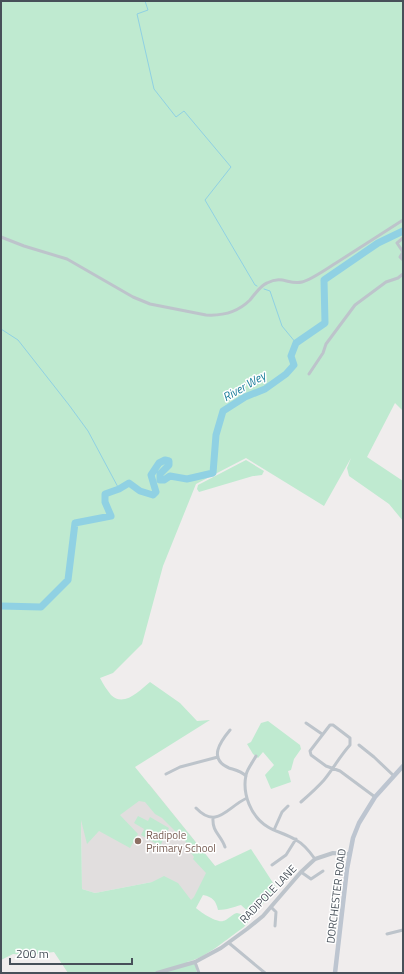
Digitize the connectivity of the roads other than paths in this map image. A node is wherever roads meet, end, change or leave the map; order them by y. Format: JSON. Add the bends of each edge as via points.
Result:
{"nodes":[{"id":1,"x":403,"y":220,"type":"edge"},
{"id":2,"x":1,"y":237,"type":"edge"},
{"id":3,"x":403,"y":238,"type":"edge"},
{"id":4,"x":403,"y":260,"type":"edge"},
{"id":5,"x":403,"y":274,"type":"edge"},
{"id":6,"x":309,"y":374,"type":"dead end"},
{"id":7,"x":306,"y":723,"type":"dead end"},
{"id":8,"x":230,"y":730,"type":"dead end"},
{"id":9,"x":322,"y":734,"type":"junction"},
{"id":10,"x":359,"y":745,"type":"dead end"},
{"id":11,"x":256,"y":756,"type":"dead end"},
{"id":12,"x":218,"y":757,"type":"junction"},
{"id":13,"x":403,"y":766,"type":"edge"},
{"id":14,"x":332,"y":768,"type":"junction"},
{"id":15,"x":166,"y":774,"type":"dead end"},
{"id":16,"x":246,"y":776,"type":"junction"},
{"id":17,"x":394,"y":776,"type":"junction"},
{"id":18,"x":375,"y":797,"type":"junction"},
{"id":19,"x":247,"y":798,"type":"junction"},
{"id":20,"x":301,"y":802,"type":"dead end"},
{"id":21,"x":288,"y":806,"type":"dead end"},
{"id":22,"x":196,"y":808,"type":"dead end"},
{"id":23,"x":213,"y":818,"type":"junction"},
{"id":24,"x":274,"y":830,"type":"junction"},
{"id":25,"x":296,"y":839,"type":"junction"},
{"id":26,"x":225,"y":847,"type":"dead end"},
{"id":27,"x":349,"y":854,"type":"junction"},
{"id":28,"x":316,"y":859,"type":"junction"},
{"id":29,"x":272,"y":865,"type":"dead end"},
{"id":30,"x":323,"y":871,"type":"dead end"},
{"id":31,"x":301,"y":872,"type":"junction"},
{"id":32,"x":271,"y":907,"type":"junction"},
{"id":33,"x":275,"y":926,"type":"dead end"},
{"id":34,"x":403,"y":930,"type":"edge"},
{"id":35,"x":387,"y":934,"type":"dead end"},
{"id":36,"x":229,"y":943,"type":"junction"},
{"id":37,"x":195,"y":962,"type":"junction"},
{"id":38,"x":157,"y":973,"type":"edge"},
{"id":39,"x":199,"y":973,"type":"edge"},
{"id":40,"x":265,"y":973,"type":"edge"},
{"id":41,"x":335,"y":973,"type":"edge"}],
"edges":[{"from":1,"to":2,"type":"street","via":[[302,282],[276,279],[266,283],[229,314],[214,316],[150,304],[67,259]]},
{"from":3,"to":4,"type":"street","via":[[398,243],[403,252],[400,257]]},
{"from":5,"to":6,"type":"street","via":[[386,282],[354,305],[326,344]]},
{"from":7,"to":9,"type":"street"},
{"from":8,"to":12,"type":"street","via":[[218,747]]},
{"from":9,"to":14,"type":"street","via":[[310,753]]},
{"from":9,"to":14,"type":"street","via":[[329,725],[333,725],[351,739],[350,745]]},
{"from":10,"to":17,"type":"street"},
{"from":11,"to":16,"type":"street"},
{"from":12,"to":15,"type":"street","via":[[180,767]]},
{"from":12,"to":16,"type":"street","via":[[225,766]]},
{"from":13,"to":17,"type":"main road","name":"DORCHESTER ROAD"},
{"from":14,"to":18,"type":"street"},
{"from":14,"to":20,"type":"street"},
{"from":16,"to":19,"type":"street"},
{"from":17,"to":18,"type":"main road","name":"DORCHESTER ROAD"},
{"from":18,"to":27,"type":"main road","name":"DORCHESTER ROAD","via":[[359,823]]},
{"from":19,"to":23,"type":"street","via":[[224,814]]},
{"from":19,"to":24,"type":"street","via":[[258,818]]},
{"from":21,"to":24,"type":"street","via":[[282,812]]},
{"from":22,"to":23,"type":"street","via":[[208,818]]},
{"from":23,"to":26,"type":"street","via":[[214,830]]},
{"from":24,"to":25,"type":"street"},
{"from":25,"to":28,"type":"street"},
{"from":25,"to":29,"type":"street","via":[[286,855]]},
{"from":27,"to":28,"type":"street","name":"RADIPOLE LANE","via":[[333,853]]},
{"from":27,"to":41,"type":"main road","name":"DORCHESTER ROAD"},
{"from":28,"to":31,"type":"street","name":"RADIPOLE LANE"},
{"from":30,"to":31,"type":"street","via":[[311,879]]},
{"from":31,"to":32,"type":"street","name":"RADIPOLE LANE"},
{"from":32,"to":33,"type":"street","via":[[276,912]]},
{"from":32,"to":36,"type":"street","name":"RADIPOLE LANE"},
{"from":34,"to":35,"type":"street"},
{"from":36,"to":37,"type":"street","name":"RADIPOLE LANE"},
{"from":36,"to":40,"type":"street"},
{"from":37,"to":38,"type":"street","name":"RADIPOLE LANE"},
{"from":37,"to":39,"type":"street"}]}
